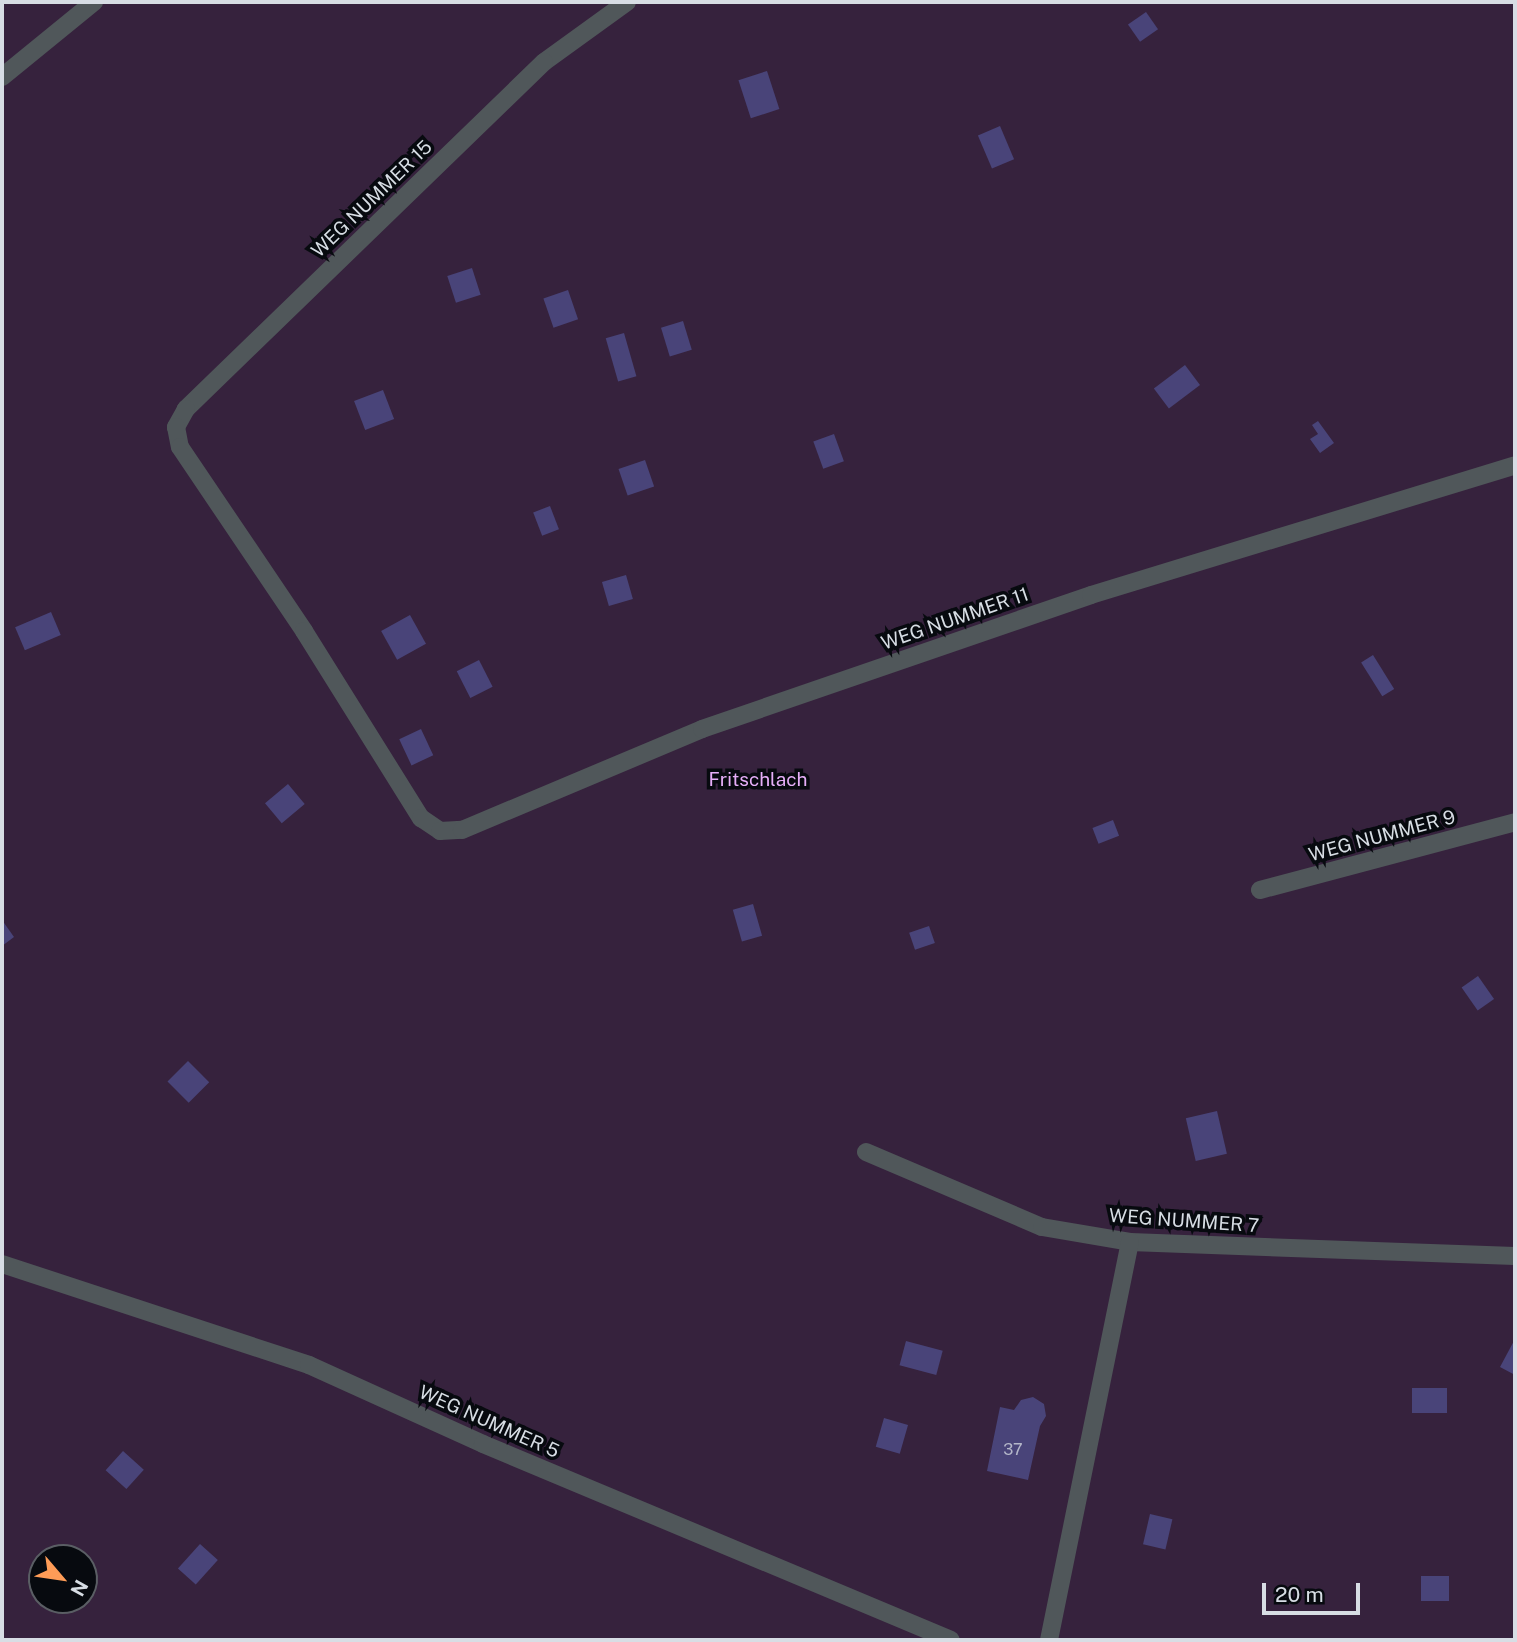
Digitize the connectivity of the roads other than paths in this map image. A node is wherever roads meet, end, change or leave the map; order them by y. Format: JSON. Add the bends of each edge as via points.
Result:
{"nodes":[{"id":1,"x":94,"y":2,"type":"edge"},
{"id":2,"x":626,"y":2,"type":"edge"},
{"id":3,"x":2,"y":77,"type":"edge"},
{"id":4,"x":1515,"y":466,"type":"edge"},
{"id":5,"x":421,"y":818,"type":"joint"},
{"id":6,"x":1515,"y":822,"type":"edge"},
{"id":7,"x":1260,"y":890,"type":"dead end"},
{"id":8,"x":866,"y":1152,"type":"dead end"},
{"id":9,"x":1130,"y":1242,"type":"junction"},
{"id":10,"x":1515,"y":1256,"type":"edge"},
{"id":11,"x":2,"y":1264,"type":"edge"},
{"id":12,"x":951,"y":1640,"type":"edge"},
{"id":13,"x":1049,"y":1640,"type":"edge"}],
"edges":[{"from":1,"to":3,"type":"lane"},
{"from":2,"to":5,"type":"lane","name":"WEG NUMMER 15","via":[[544,62],[186,409],[176,427],[180,447],[304,631]]},
{"from":4,"to":5,"type":"lane","name":"WEG NUMMER 11","via":[[1078,599],[702,729],[462,830],[440,831]]},
{"from":6,"to":7,"type":"lane","name":"WEG NUMMER 9"},
{"from":8,"to":9,"type":"lane","name":"WEG NUMMER 7","via":[[1042,1227]]},
{"from":9,"to":10,"type":"lane","name":"WEG NUMMER 7"},
{"from":9,"to":13,"type":"lane"},
{"from":11,"to":12,"type":"lane","name":"WEG NUMMER 5","via":[[309,1366],[482,1444]]}]}
